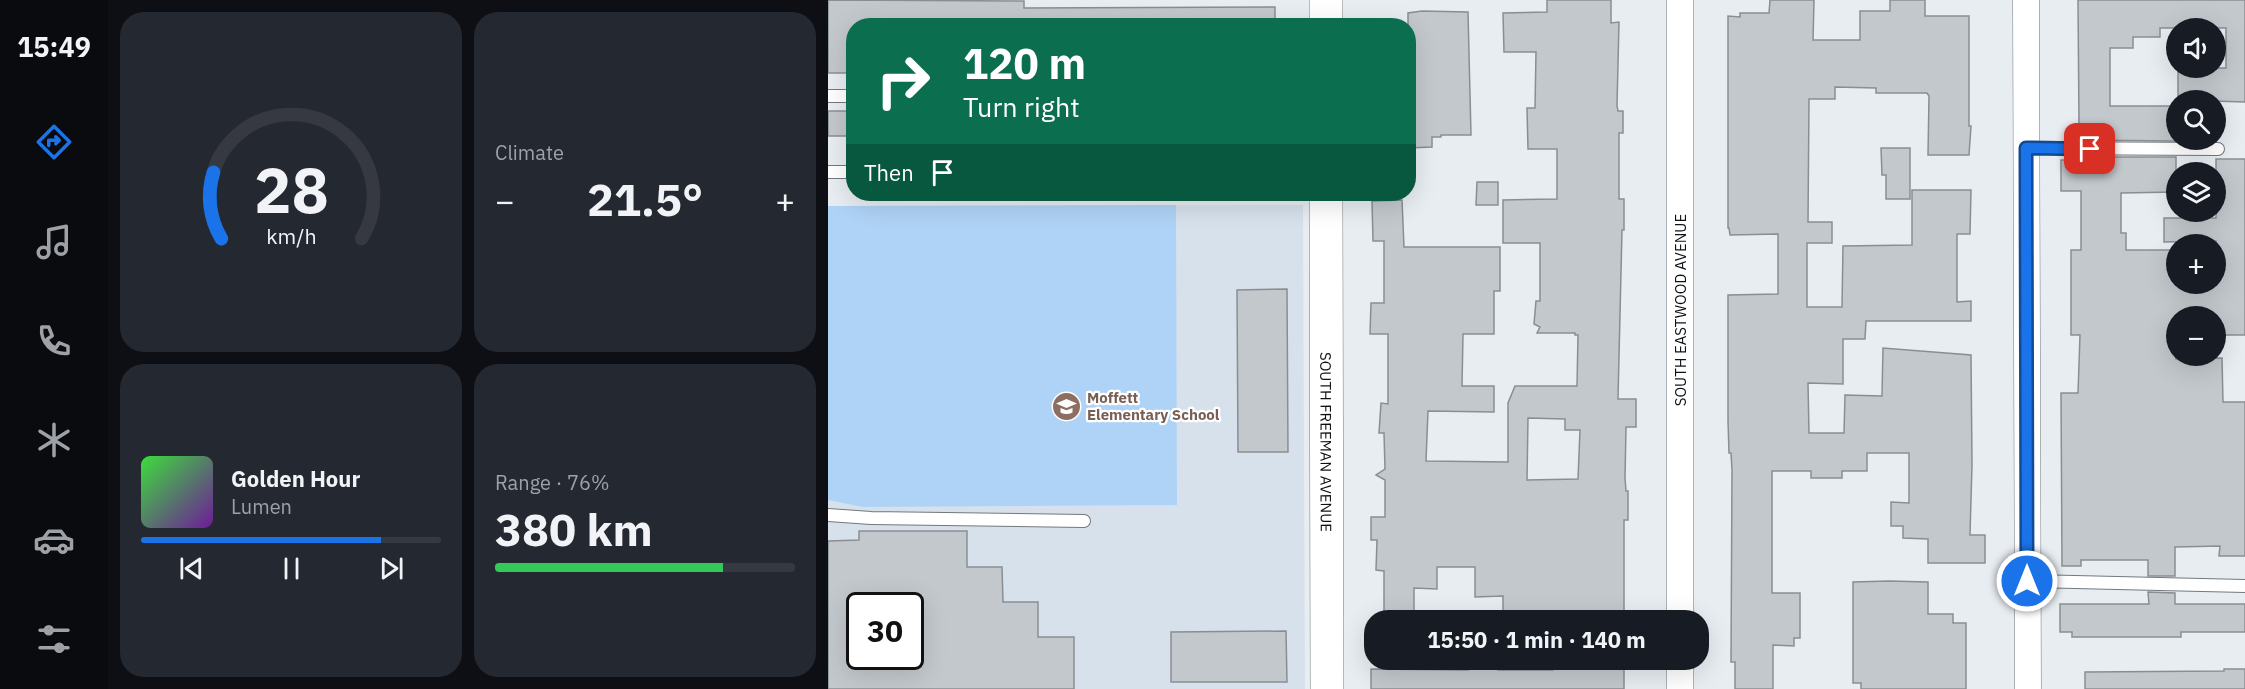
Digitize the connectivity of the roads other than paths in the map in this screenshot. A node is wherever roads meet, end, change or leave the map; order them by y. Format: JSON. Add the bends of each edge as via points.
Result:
{"nodes":[{"id":1,"x":1326,"y":0,"type":"edge"},
{"id":2,"x":1680,"y":0,"type":"edge"},
{"id":3,"x":2026,"y":0,"type":"edge"},
{"id":4,"x":1326,"y":18,"type":"edge"},
{"id":5,"x":828,"y":96,"type":"edge"},
{"id":6,"x":846,"y":96,"type":"edge"},
{"id":7,"x":2026,"y":148,"type":"junction"},
{"id":8,"x":2166,"y":149,"type":"edge"},
{"id":9,"x":828,"y":172,"type":"edge"},
{"id":10,"x":846,"y":172,"type":"edge"},
{"id":11,"x":1326,"y":201,"type":"edge"},
{"id":12,"x":828,"y":515,"type":"edge"},
{"id":13,"x":1084,"y":520,"type":"dead end"},
{"id":14,"x":2027,"y":581,"type":"junction"},
{"id":15,"x":2245,"y":586,"type":"edge"},
{"id":16,"x":1680,"y":610,"type":"edge"},
{"id":17,"x":1680,"y":670,"type":"edge"},
{"id":18,"x":1327,"y":689,"type":"edge"},
{"id":19,"x":1680,"y":689,"type":"edge"},
{"id":20,"x":2028,"y":689,"type":"edge"}],
"edges":[{"from":1,"to":4,"type":"street"},
{"from":2,"to":16,"type":"street","name":"SOUTH EASTWOOD AVENUE"},
{"from":3,"to":7,"type":"street"},
{"from":5,"to":6,"type":"lane"},
{"from":7,"to":8,"type":"lane"},
{"from":7,"to":14,"type":"street"},
{"from":9,"to":10,"type":"lane"},
{"from":11,"to":18,"type":"street","name":"SOUTH FREEMAN AVENUE"},
{"from":12,"to":13,"type":"lane"},
{"from":14,"to":15,"type":"lane"},
{"from":14,"to":20,"type":"street"},
{"from":17,"to":19,"type":"street"}]}
